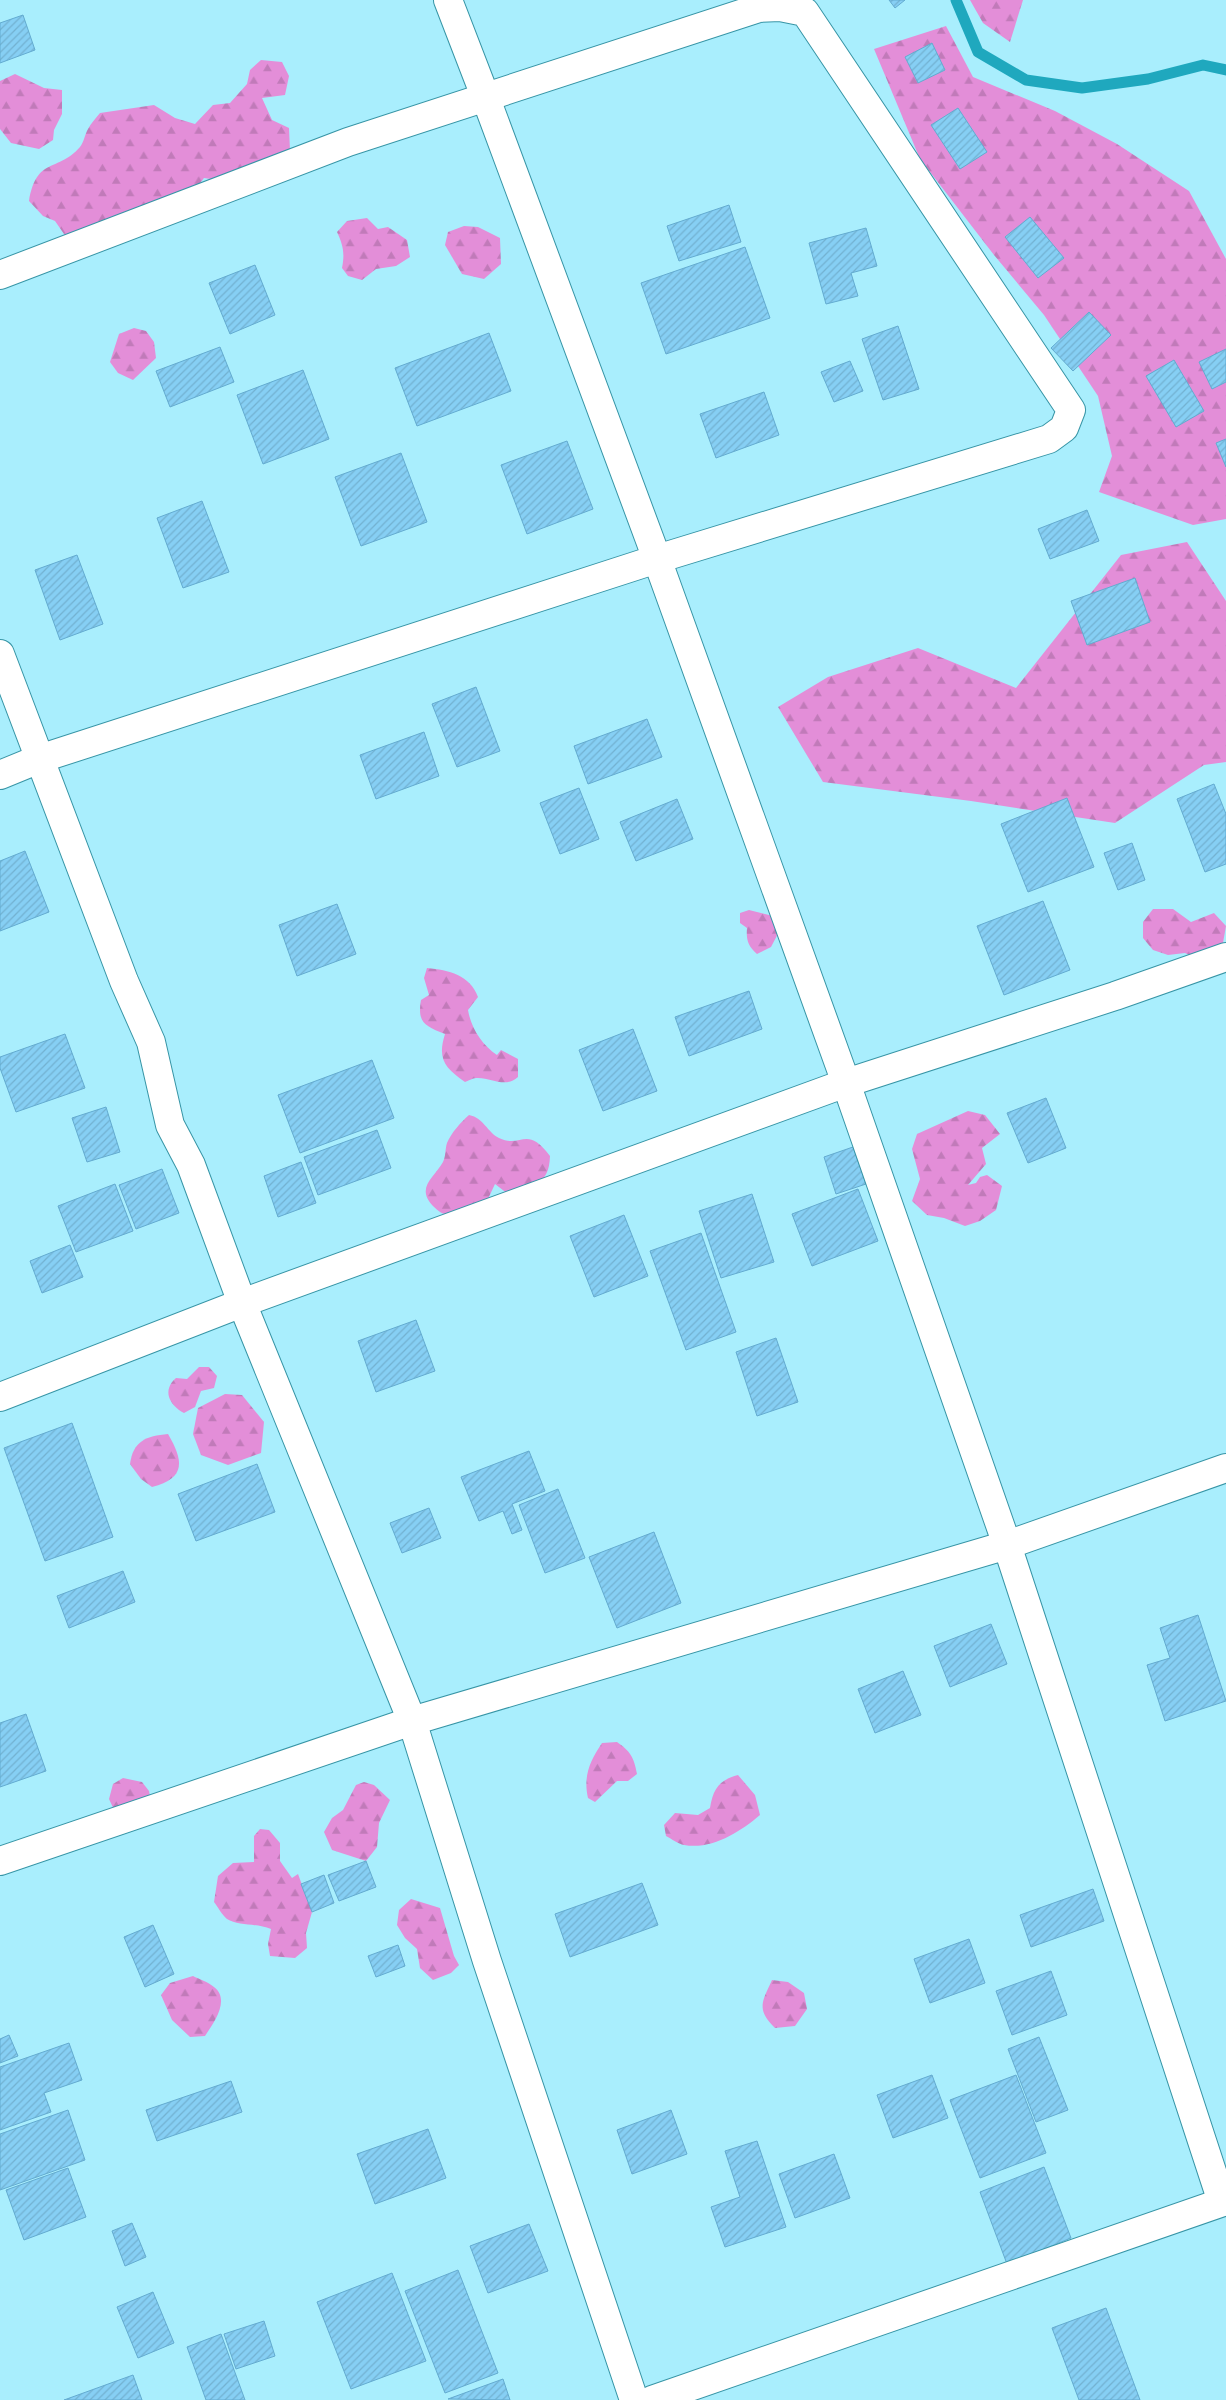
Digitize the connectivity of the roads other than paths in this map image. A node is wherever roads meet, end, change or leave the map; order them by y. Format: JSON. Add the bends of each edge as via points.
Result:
{"nodes":[{"id":1,"x":448,"y":0,"type":"edge"},
{"id":2,"x":486,"y":96,"type":"junction"},
{"id":3,"x":0,"y":275,"type":"edge"},
{"id":4,"x":657,"y":559,"type":"junction"},
{"id":5,"x":0,"y":654,"type":"edge"},
{"id":6,"x":39,"y":759,"type":"junction"},
{"id":7,"x":0,"y":775,"type":"edge"},
{"id":8,"x":1226,"y":957,"type":"edge"},
{"id":9,"x":846,"y":1083,"type":"junction"},
{"id":10,"x":242,"y":1303,"type":"junction"},
{"id":11,"x":0,"y":1397,"type":"edge"},
{"id":12,"x":1226,"y":1468,"type":"edge"},
{"id":13,"x":1007,"y":1545,"type":"junction"},
{"id":14,"x":412,"y":1721,"type":"junction"},
{"id":15,"x":0,"y":1861,"type":"edge"},
{"id":16,"x":1224,"y":2202,"type":"edge"},
{"id":17,"x":634,"y":2400,"type":"edge"},
{"id":18,"x":652,"y":2400,"type":"edge"}],
"edges":[{"from":1,"to":2,"type":"street"},
{"from":2,"to":3,"type":"street","via":[[348,142]]},
{"from":2,"to":4,"type":"street"},
{"from":2,"to":4,"type":"street","via":[[758,8],[780,7],[805,12],[1071,410],[1064,428],[1049,439]]},
{"from":4,"to":6,"type":"street"},
{"from":4,"to":9,"type":"street"},
{"from":5,"to":6,"type":"street"},
{"from":6,"to":7,"type":"street"},
{"from":6,"to":10,"type":"street","via":[[124,981],[151,1042],[170,1125],[191,1165]]},
{"from":8,"to":9,"type":"street"},
{"from":9,"to":10,"type":"street"},
{"from":9,"to":13,"type":"street"},
{"from":10,"to":11,"type":"street"},
{"from":10,"to":14,"type":"street"},
{"from":12,"to":13,"type":"street"},
{"from":13,"to":14,"type":"street"},
{"from":13,"to":16,"type":"street"},
{"from":14,"to":15,"type":"street"},
{"from":14,"to":17,"type":"street","via":[[487,1961]]},
{"from":16,"to":18,"type":"street"}]}
